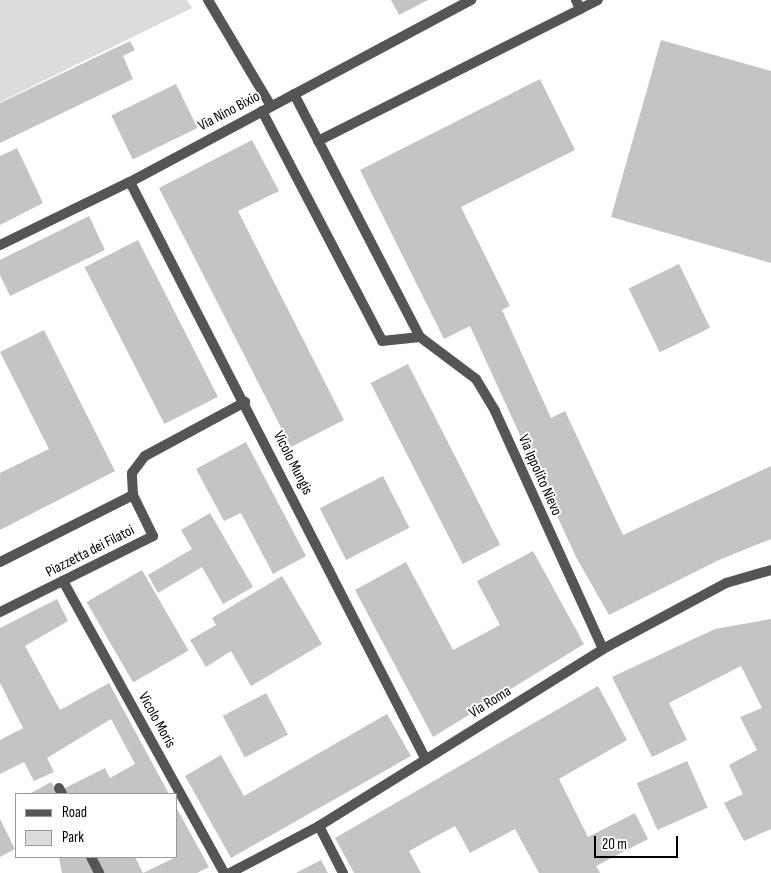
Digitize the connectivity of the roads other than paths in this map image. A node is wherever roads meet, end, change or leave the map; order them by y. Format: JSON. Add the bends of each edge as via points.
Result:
{"nodes":[{"id":1,"x":208,"y":0,"type":"edge"},
{"id":2,"x":471,"y":0,"type":"edge"},
{"id":3,"x":598,"y":0,"type":"edge"},
{"id":4,"x":578,"y":5,"type":"edge"},
{"id":5,"x":294,"y":94,"type":"junction"},
{"id":6,"x":266,"y":109,"type":"junction"},
{"id":7,"x":318,"y":142,"type":"junction"},
{"id":8,"x":126,"y":183,"type":"junction"},
{"id":9,"x":0,"y":245,"type":"edge"},
{"id":10,"x":420,"y":337,"type":"junction"},
{"id":11,"x":245,"y":402,"type":"junction"},
{"id":12,"x":133,"y":495,"type":"junction"},
{"id":13,"x":0,"y":562,"type":"edge"},
{"id":14,"x":771,"y":570,"type":"edge"},
{"id":15,"x":63,"y":581,"type":"junction"},
{"id":16,"x":0,"y":612,"type":"edge"},
{"id":17,"x":603,"y":649,"type":"junction"},
{"id":18,"x":426,"y":760,"type":"junction"},
{"id":19,"x":319,"y":826,"type":"junction"},
{"id":20,"x":92,"y":858,"type":"edge"},
{"id":21,"x":99,"y":873,"type":"edge"},
{"id":22,"x":224,"y":873,"type":"edge"},
{"id":23,"x":230,"y":873,"type":"edge"},
{"id":24,"x":343,"y":873,"type":"edge"}],
"edges":[{"from":1,"to":6,"type":"street"},
{"from":2,"to":5,"type":"street","name":"Via Nino Bixio"},
{"from":3,"to":4,"type":"street"},
{"from":4,"to":7,"type":"street"},
{"from":5,"to":6,"type":"street","name":"Via Nino Bixio"},
{"from":5,"to":7,"type":"street","name":"Via Ippolito Nievo"},
{"from":6,"to":8,"type":"street","name":"Via Nino Bixio"},
{"from":6,"to":10,"type":"street","via":[[382,341]]},
{"from":7,"to":10,"type":"street","name":"Via Ippolito Nievo"},
{"from":8,"to":9,"type":"street","name":"Via Nino Bixio"},
{"from":8,"to":11,"type":"street","name":"Vicolo Mungis"},
{"from":10,"to":17,"type":"street","name":"Via Ippolito Nievo","via":[[476,379],[495,411]]},
{"from":11,"to":12,"type":"street","name":"Piazzetta dei Filatoi","via":[[145,456],[132,473]]},
{"from":11,"to":18,"type":"street","name":"Vicolo Mungis"},
{"from":12,"to":13,"type":"street","name":"Piazzetta dei Filatoi"},
{"from":12,"to":15,"type":"street","name":"Piazzetta dei Filatoi","via":[[154,536]]},
{"from":14,"to":17,"type":"street","name":"Via Roma","via":[[726,583]]},
{"from":15,"to":16,"type":"street","name":"Piazzetta dei Filatoi"},
{"from":15,"to":22,"type":"street","name":"Vicolo Moris"},
{"from":17,"to":18,"type":"street","name":"Via Roma"},
{"from":18,"to":19,"type":"street","name":"Via Roma"},
{"from":19,"to":23,"type":"street","name":"Via Roma"},
{"from":19,"to":24,"type":"street"},
{"from":20,"to":21,"type":"street"}]}
